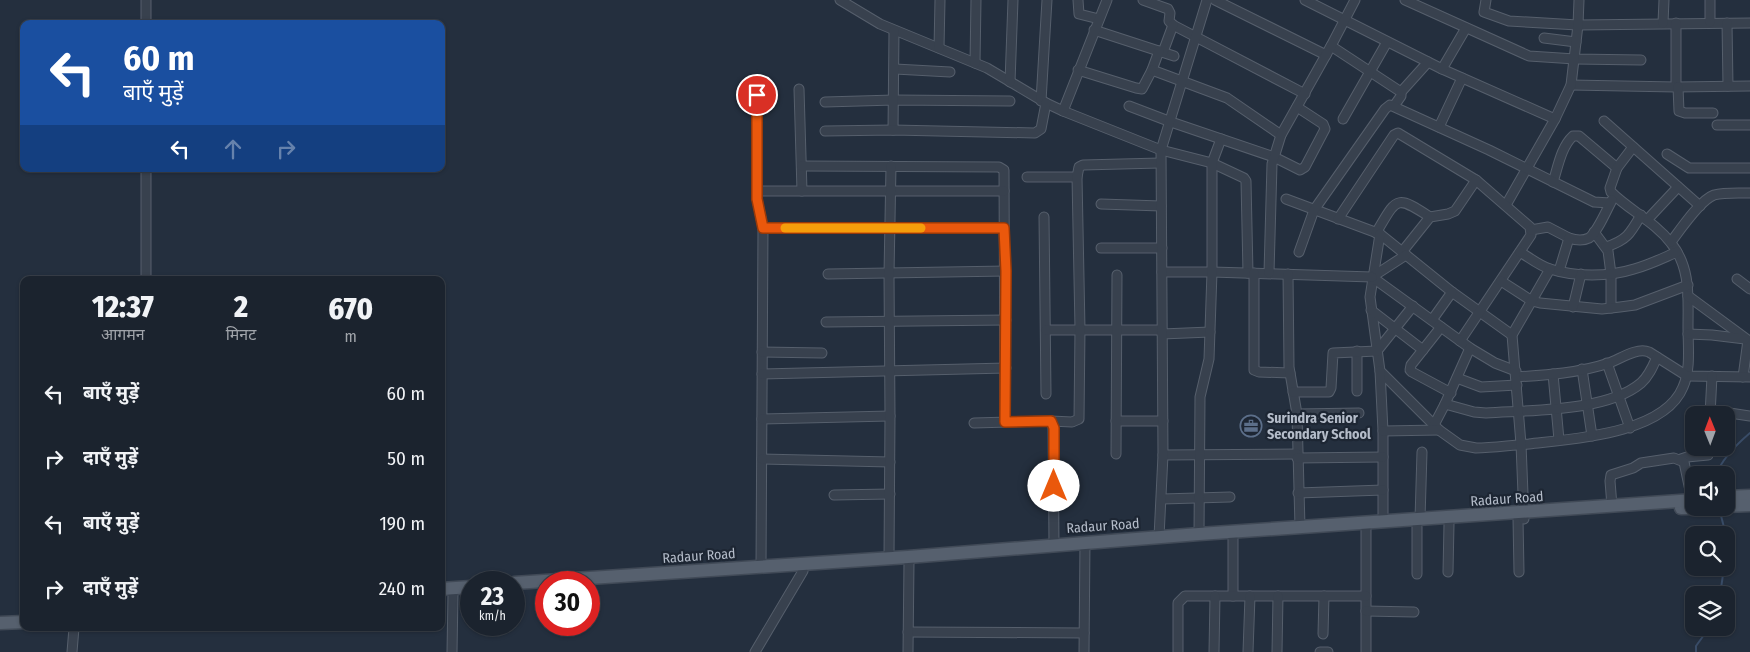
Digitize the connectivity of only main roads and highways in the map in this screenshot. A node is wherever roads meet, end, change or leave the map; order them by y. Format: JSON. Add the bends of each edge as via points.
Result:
{"nodes":[{"id":1,"x":1750,"y":496,"type":"edge"},
{"id":2,"x":1735,"y":497,"type":"edge"},
{"id":3,"x":1685,"y":501,"type":"edge"},
{"id":4,"x":1735,"y":506,"type":"edge"},
{"id":5,"x":1750,"y":506,"type":"edge"},
{"id":6,"x":1685,"y":509,"type":"edge"},
{"id":7,"x":1522,"y":517,"type":"junction"},
{"id":8,"x":1419,"y":523,"type":"junction"},
{"id":9,"x":1085,"y":546,"type":"junction"},
{"id":10,"x":525,"y":583,"type":"edge"},
{"id":11,"x":600,"y":584,"type":"edge"},
{"id":12,"x":460,"y":590,"type":"edge"},
{"id":13,"x":445,"y":593,"type":"edge"},
{"id":14,"x":460,"y":593,"type":"edge"},
{"id":15,"x":20,"y":615,"type":"edge"},
{"id":16,"x":0,"y":616,"type":"edge"},
{"id":17,"x":20,"y":622,"type":"edge"},
{"id":18,"x":0,"y":624,"type":"edge"}],
"edges":[{"from":1,"to":2,"type":"main road"},
{"from":3,"to":7,"type":"main road","name":"Radaur Road"},
{"from":4,"to":5,"type":"main road"},
{"from":6,"to":7,"type":"main road","name":"Radaur Road"},
{"from":7,"to":8,"type":"main road","name":"Radaur Road"},
{"from":7,"to":8,"type":"main road","name":"Radaur Road","via":[[1449,524]]},
{"from":8,"to":9,"type":"main road","name":"Radaur Road","via":[[1232,540]]},
{"from":8,"to":9,"type":"main road","name":"Radaur Road","via":[[1300,527]]},
{"from":9,"to":10,"type":"main road","name":"Radaur Road","via":[[1054,545]]},
{"from":9,"to":11,"type":"main road","name":"Radaur Road","via":[[803,571]]},
{"from":12,"to":13,"type":"main road"},
{"from":13,"to":14,"type":"main road"},
{"from":15,"to":16,"type":"main road"},
{"from":17,"to":18,"type":"main road"}]}
